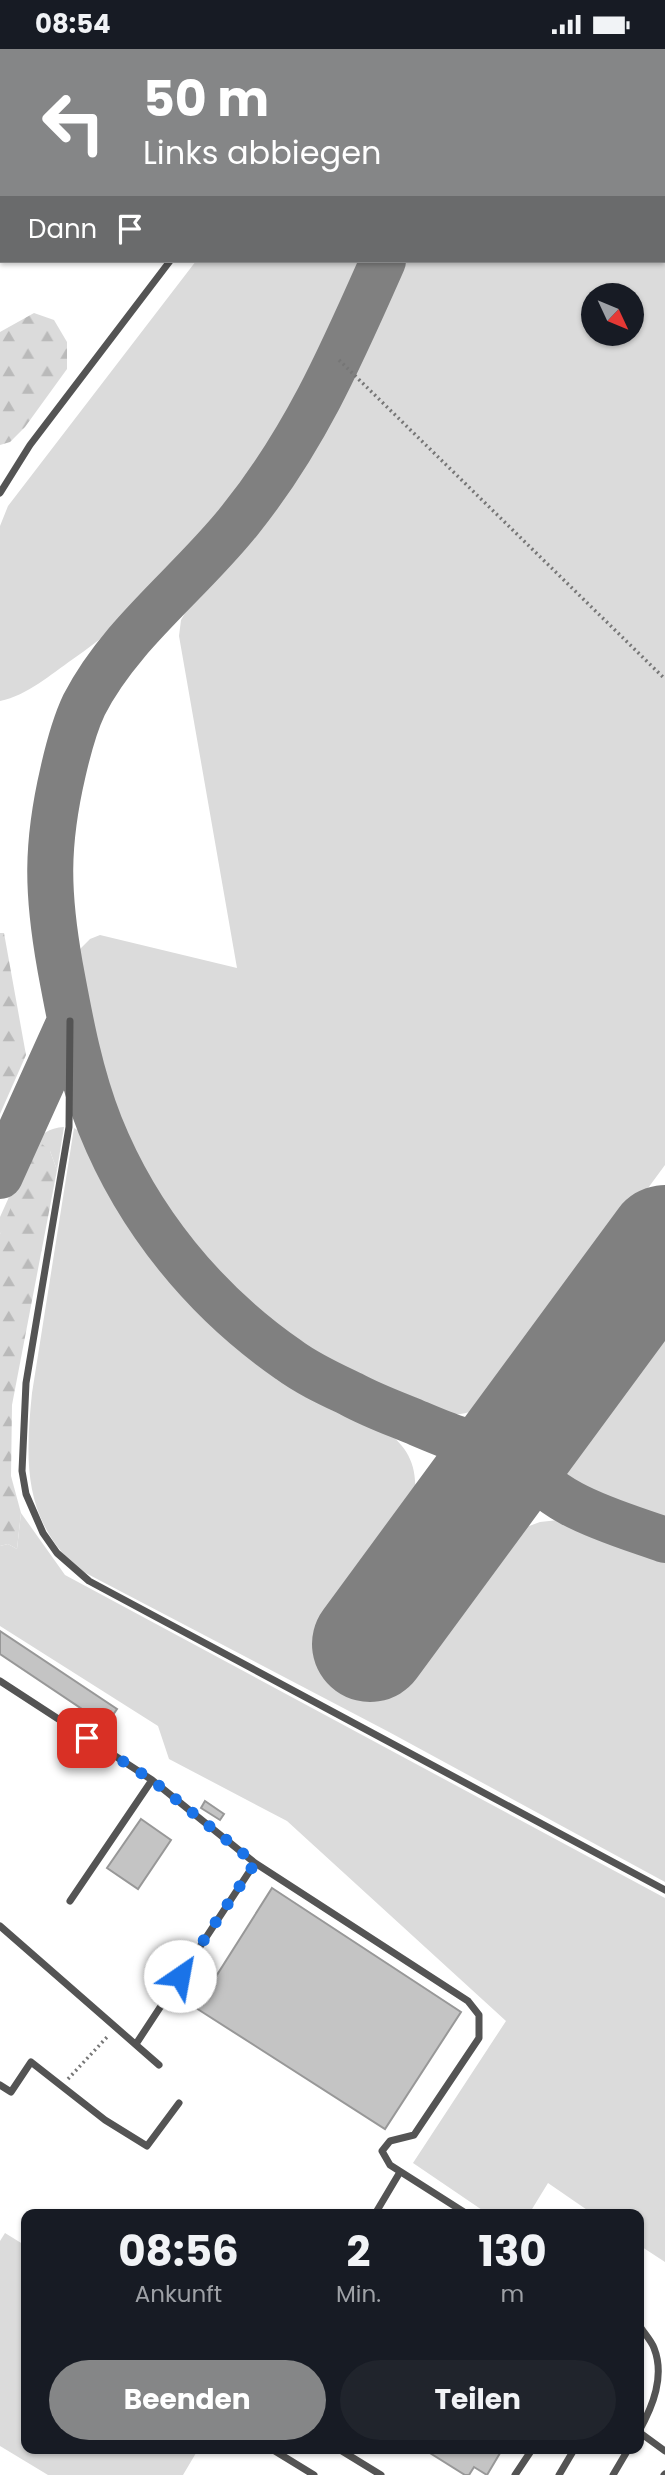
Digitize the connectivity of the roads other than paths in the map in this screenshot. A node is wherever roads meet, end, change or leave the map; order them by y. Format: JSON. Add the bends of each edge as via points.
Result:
{"nodes":[{"id":1,"x":168,"y":263,"type":"edge"},
{"id":2,"x":0,"y":493,"type":"edge"},
{"id":3,"x":70,"y":1021,"type":"dead end"},
{"id":4,"x":0,"y":1681,"type":"edge"},
{"id":5,"x":152,"y":1780,"type":"junction"},
{"id":6,"x":255,"y":1863,"type":"junction"},
{"id":7,"x":665,"y":1890,"type":"edge"},
{"id":8,"x":71,"y":1901,"type":"dead end"},
{"id":9,"x":0,"y":1926,"type":"edge"},
{"id":10,"x":136,"y":2044,"type":"junction"},
{"id":11,"x":159,"y":2065,"type":"dead end"},
{"id":12,"x":0,"y":2085,"type":"edge"},
{"id":13,"x":179,"y":2102,"type":"dead end"},
{"id":14,"x":400,"y":2172,"type":"junction"},
{"id":15,"x":378,"y":2209,"type":"edge"},
{"id":16,"x":459,"y":2209,"type":"edge"},
{"id":17,"x":644,"y":2332,"type":"edge"},
{"id":18,"x":644,"y":2423,"type":"edge"},
{"id":19,"x":644,"y":2436,"type":"edge"},
{"id":20,"x":665,"y":2451,"type":"edge"},
{"id":21,"x":280,"y":2454,"type":"edge"},
{"id":22,"x":347,"y":2454,"type":"edge"},
{"id":23,"x":529,"y":2454,"type":"edge"},
{"id":24,"x":571,"y":2454,"type":"edge"},
{"id":25,"x":625,"y":2454,"type":"edge"},
{"id":26,"x":314,"y":2475,"type":"edge"},
{"id":27,"x":381,"y":2475,"type":"edge"},
{"id":28,"x":515,"y":2475,"type":"edge"},
{"id":29,"x":559,"y":2475,"type":"edge"},
{"id":30,"x":613,"y":2475,"type":"edge"}],
"edges":[{"from":1,"to":2,"type":"lane","via":[[30,445]]},
{"from":3,"to":7,"type":"lane","via":[[69,1127],[26,1384],[22,1445],[26,1494],[43,1533],[57,1553],[89,1581]]},
{"from":4,"to":5,"type":"lane"},
{"from":5,"to":6,"type":"lane"},
{"from":5,"to":8,"type":"lane"},
{"from":6,"to":10,"type":"lane"},
{"from":6,"to":14,"type":"lane","via":[[468,2001],[480,2015],[479,2038],[414,2135],[390,2141],[382,2151]]},
{"from":9,"to":10,"type":"lane"},
{"from":10,"to":11,"type":"lane"},
{"from":12,"to":13,"type":"lane","via":[[11,2092],[31,2061],[105,2120],[147,2146]]},
{"from":14,"to":15,"type":"lane"},
{"from":14,"to":16,"type":"lane"},
{"from":17,"to":18,"type":"lane","via":[[654,2347],[659,2382]]},
{"from":19,"to":20,"type":"lane"},
{"from":21,"to":26,"type":"lane"},
{"from":22,"to":27,"type":"lane"},
{"from":23,"to":28,"type":"lane"},
{"from":24,"to":29,"type":"lane"},
{"from":25,"to":30,"type":"lane"}]}
